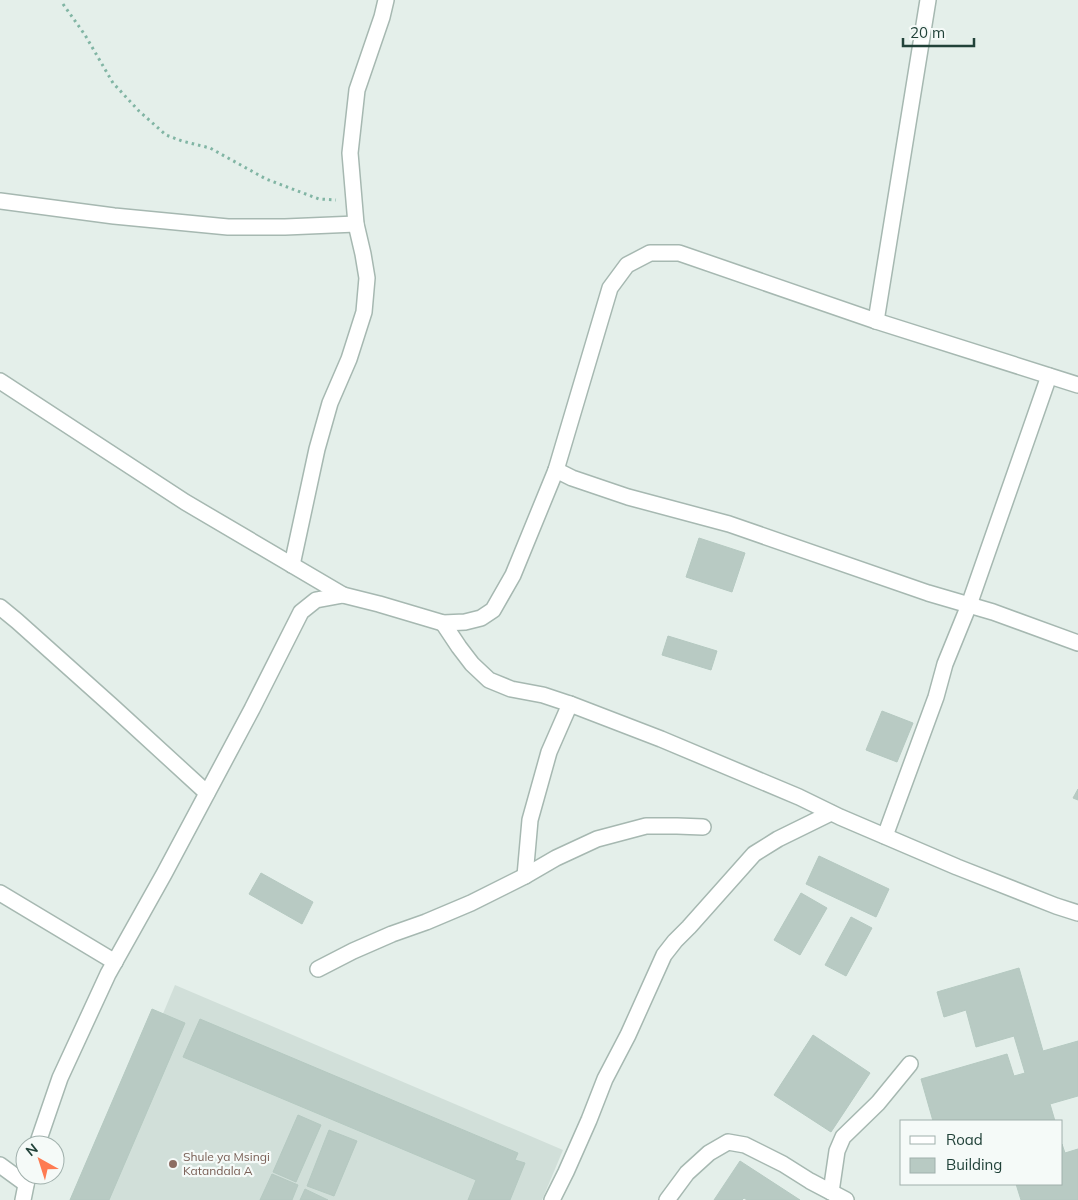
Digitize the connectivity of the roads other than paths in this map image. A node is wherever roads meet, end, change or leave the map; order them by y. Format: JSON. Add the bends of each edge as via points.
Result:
{"nodes":[{"id":1,"x":386,"y":0,"type":"edge"},
{"id":2,"x":928,"y":0,"type":"edge"},
{"id":3,"x":0,"y":201,"type":"edge"},
{"id":4,"x":356,"y":224,"type":"junction"},
{"id":5,"x":876,"y":321,"type":"junction"},
{"id":6,"x":1049,"y":376,"type":"junction"},
{"id":7,"x":0,"y":381,"type":"edge"},
{"id":8,"x":1078,"y":385,"type":"edge"},
{"id":9,"x":556,"y":470,"type":"junction"},
{"id":10,"x":292,"y":565,"type":"junction"},
{"id":11,"x":343,"y":595,"type":"junction"},
{"id":12,"x":969,"y":605,"type":"junction"},
{"id":13,"x":0,"y":608,"type":"edge"},
{"id":14,"x":443,"y":623,"type":"junction"},
{"id":15,"x":1078,"y":643,"type":"edge"},
{"id":16,"x":570,"y":704,"type":"junction"},
{"id":17,"x":207,"y":794,"type":"junction"},
{"id":18,"x":831,"y":813,"type":"junction"},
{"id":19,"x":702,"y":828,"type":"dead end"},
{"id":20,"x":885,"y":836,"type":"junction"},
{"id":21,"x":525,"y":876,"type":"junction"},
{"id":22,"x":0,"y":893,"type":"edge"},
{"id":23,"x":1078,"y":913,"type":"edge"},
{"id":24,"x":115,"y":962,"type":"junction"},
{"id":25,"x":318,"y":969,"type":"dead end"},
{"id":26,"x":910,"y":1064,"type":"dead end"},
{"id":27,"x":40,"y":1135,"type":"edge"},
{"id":28,"x":0,"y":1165,"type":"edge"},
{"id":29,"x":15,"y":1173,"type":"edge"},
{"id":30,"x":26,"y":1185,"type":"edge"},
{"id":31,"x":830,"y":1192,"type":"junction"},
{"id":32,"x":24,"y":1200,"type":"edge"},
{"id":33,"x":552,"y":1200,"type":"edge"},
{"id":34,"x":667,"y":1200,"type":"edge"},
{"id":35,"x":846,"y":1200,"type":"edge"}],
"edges":[{"from":1,"to":4,"type":"street","via":[[357,90],[350,153]]},
{"from":2,"to":5,"type":"street"},
{"from":3,"to":4,"type":"street","via":[[228,227]]},
{"from":4,"to":10,"type":"street","via":[[367,278],[364,312],[330,403]]},
{"from":5,"to":6,"type":"street"},
{"from":5,"to":9,"type":"street","via":[[679,253],[650,252],[627,265],[610,288]]},
{"from":6,"to":8,"type":"street"},
{"from":6,"to":12,"type":"street"},
{"from":7,"to":10,"type":"street","via":[[185,502]]},
{"from":9,"to":12,"type":"street","via":[[601,488],[729,524]]},
{"from":9,"to":14,"type":"street","via":[[513,575],[493,610],[481,618]]},
{"from":10,"to":11,"type":"street"},
{"from":11,"to":14,"type":"street"},
{"from":11,"to":17,"type":"street","via":[[316,600],[300,612]]},
{"from":12,"to":15,"type":"street"},
{"from":12,"to":20,"type":"street"},
{"from":13,"to":17,"type":"street"},
{"from":14,"to":16,"type":"street","via":[[468,658],[489,680]]},
{"from":16,"to":18,"type":"street","via":[[661,739]]},
{"from":16,"to":21,"type":"street","via":[[549,752],[530,820]]},
{"from":17,"to":24,"type":"street"},
{"from":18,"to":20,"type":"street"},
{"from":18,"to":33,"type":"street","via":[[754,854],[664,955]]},
{"from":19,"to":21,"type":"street","via":[[646,826],[597,838]]},
{"from":20,"to":23,"type":"street"},
{"from":21,"to":25,"type":"street"},
{"from":22,"to":24,"type":"street"},
{"from":24,"to":27,"type":"street","via":[[60,1078]]},
{"from":26,"to":31,"type":"street","via":[[843,1137],[837,1151]]},
{"from":28,"to":29,"type":"street"},
{"from":30,"to":32,"type":"street"},
{"from":31,"to":34,"type":"street","via":[[745,1145],[728,1142],[709,1153],[687,1173]]},
{"from":31,"to":35,"type":"street"}]}
